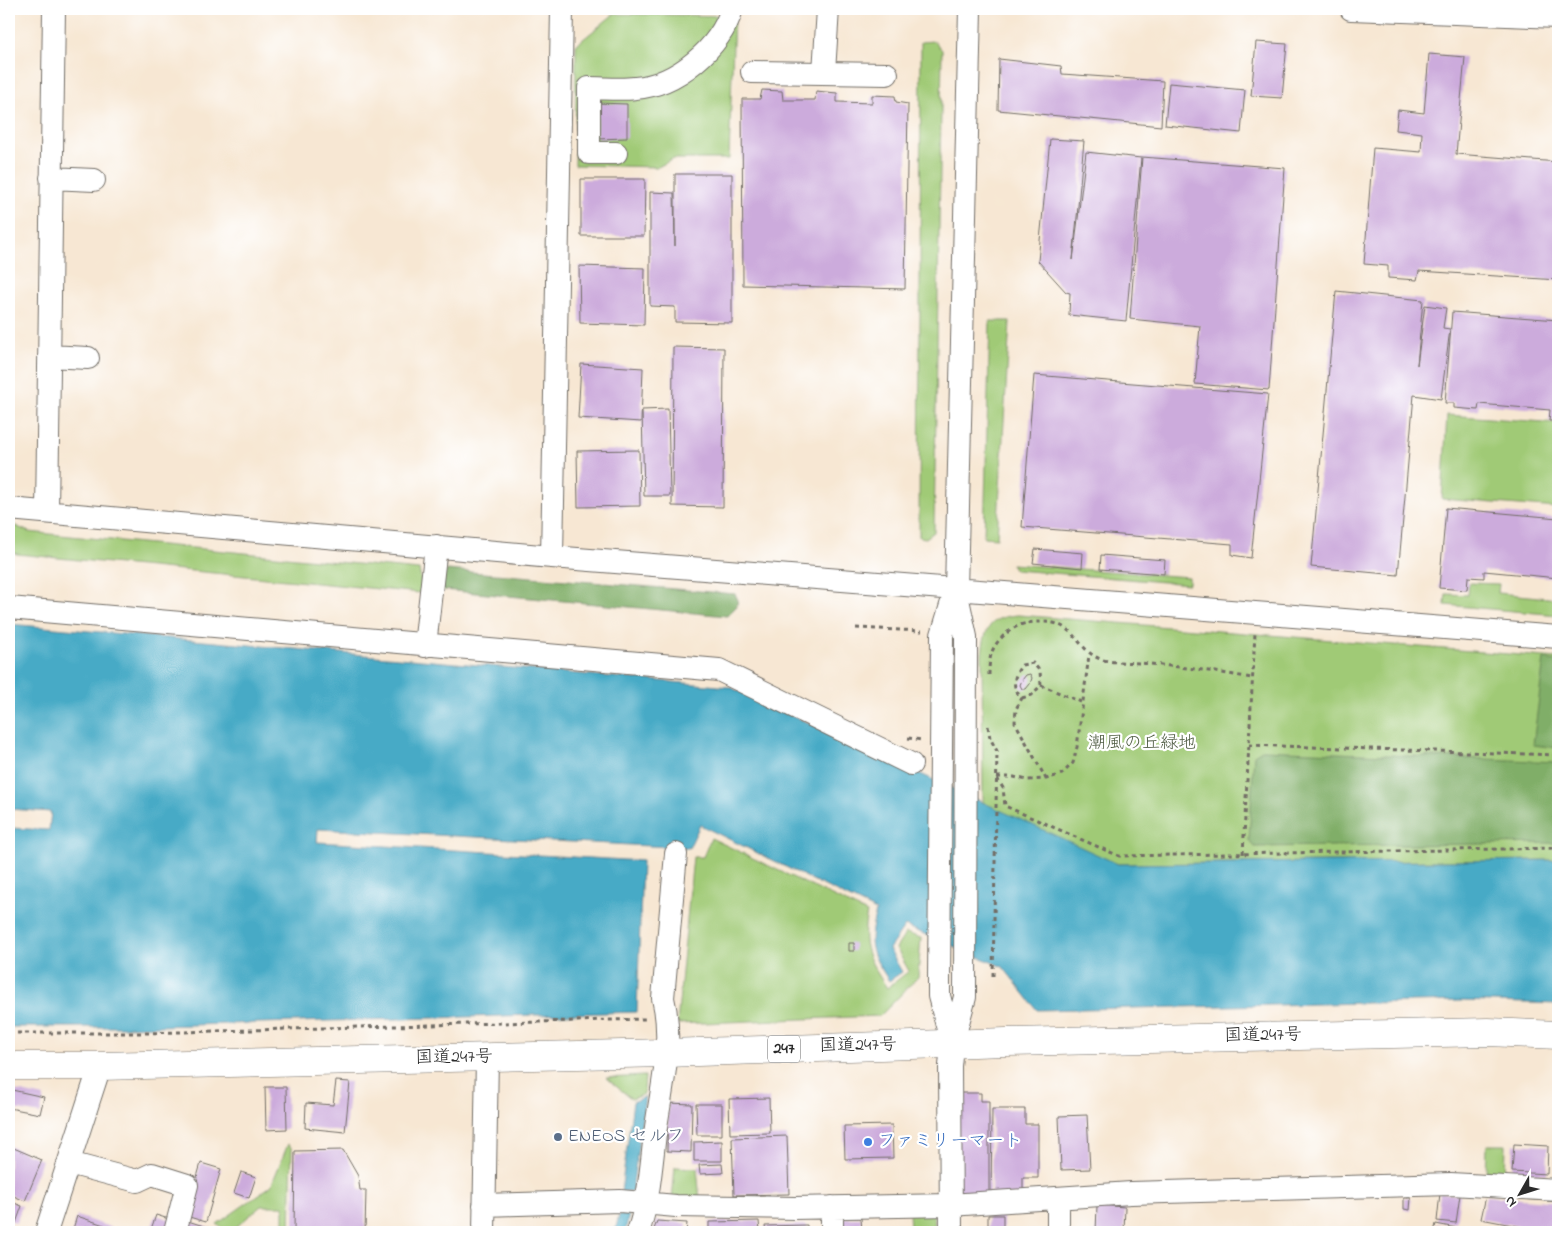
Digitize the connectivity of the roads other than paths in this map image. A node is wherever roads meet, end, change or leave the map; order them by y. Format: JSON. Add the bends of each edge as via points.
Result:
{"nodes":[{"id":1,"x":54,"y":9,"type":"edge"},
{"id":2,"x":562,"y":9,"type":"edge"},
{"id":3,"x":732,"y":9,"type":"edge"},
{"id":4,"x":828,"y":9,"type":"edge"},
{"id":5,"x":970,"y":9,"type":"edge"},
{"id":6,"x":1351,"y":9,"type":"edge"},
{"id":7,"x":1558,"y":18,"type":"edge"},
{"id":8,"x":752,"y":72,"type":"dead end"},
{"id":9,"x":824,"y":72,"type":"junction"},
{"id":10,"x":887,"y":74,"type":"dead end"},
{"id":11,"x":616,"y":154,"type":"dead end"},
{"id":12,"x":51,"y":178,"type":"junction"},
{"id":13,"x":94,"y":180,"type":"dead end"},
{"id":14,"x":49,"y":356,"type":"junction"},
{"id":15,"x":88,"y":358,"type":"dead end"},
{"id":16,"x":9,"y":509,"type":"edge"},
{"id":17,"x":47,"y":512,"type":"junction"},
{"id":18,"x":436,"y":546,"type":"junction"},
{"id":19,"x":552,"y":557,"type":"junction"},
{"id":20,"x":956,"y":590,"type":"junction"},
{"id":21,"x":9,"y":608,"type":"edge"},
{"id":22,"x":1558,"y":637,"type":"edge"},
{"id":23,"x":426,"y":646,"type":"junction"},
{"id":24,"x":911,"y":764,"type":"dead end"},
{"id":25,"x":676,"y":854,"type":"dead end"},
{"id":26,"x":1558,"y":1035,"type":"edge"},
{"id":27,"x":952,"y":1045,"type":"junction"},
{"id":28,"x":666,"y":1053,"type":"junction"},
{"id":29,"x":487,"y":1057,"type":"junction"},
{"id":30,"x":9,"y":1066,"type":"edge"},
{"id":31,"x":100,"y":1066,"type":"junction"},
{"id":32,"x":69,"y":1163,"type":"junction"},
{"id":33,"x":1558,"y":1190,"type":"edge"},
{"id":34,"x":1058,"y":1198,"type":"junction"},
{"id":35,"x":635,"y":1203,"type":"junction"},
{"id":36,"x":950,"y":1205,"type":"junction"},
{"id":37,"x":484,"y":1206,"type":"junction"},
{"id":38,"x":832,"y":1207,"type":"junction"},
{"id":39,"x":46,"y":1232,"type":"edge"},
{"id":40,"x":175,"y":1232,"type":"edge"},
{"id":41,"x":484,"y":1232,"type":"edge"},
{"id":42,"x":638,"y":1232,"type":"edge"},
{"id":43,"x":832,"y":1232,"type":"edge"},
{"id":44,"x":951,"y":1232,"type":"edge"},
{"id":45,"x":1058,"y":1232,"type":"edge"}],
"edges":[{"from":1,"to":12,"type":"street"},
{"from":2,"to":19,"type":"street"},
{"from":3,"to":11,"type":"street","via":[[713,42],[677,75],[637,88],[589,88],[589,153]]},
{"from":4,"to":9,"type":"street"},
{"from":5,"to":20,"type":"street"},
{"from":6,"to":7,"type":"street"},
{"from":8,"to":9,"type":"street"},
{"from":9,"to":10,"type":"street"},
{"from":12,"to":13,"type":"street"},
{"from":12,"to":14,"type":"street"},
{"from":14,"to":15,"type":"street"},
{"from":14,"to":17,"type":"street"},
{"from":16,"to":17,"type":"street"},
{"from":17,"to":18,"type":"street"},
{"from":18,"to":19,"type":"street"},
{"from":18,"to":23,"type":"street"},
{"from":19,"to":20,"type":"street"},
{"from":20,"to":22,"type":"street"},
{"from":20,"to":27,"type":"street","via":[[966,636],[965,997]]},
{"from":20,"to":27,"type":"street","via":[[942,635],[939,996]]},
{"from":21,"to":23,"type":"street"},
{"from":23,"to":24,"type":"street","via":[[719,670]]},
{"from":25,"to":28,"type":"street","via":[[663,998],[668,1018]]},
{"from":26,"to":27,"type":"highway","name":"国道247号","number":"247","via":[[1469,1032]]},
{"from":27,"to":28,"type":"highway","name":"国道247号","number":"247"},
{"from":27,"to":36,"type":"street"},
{"from":28,"to":29,"type":"highway","name":"国道247号","number":"247"},
{"from":28,"to":35,"type":"street"},
{"from":29,"to":31,"type":"highway","name":"国道247号","number":"247"},
{"from":29,"to":37,"type":"street"},
{"from":30,"to":31,"type":"highway","name":"国道247号","number":"247"},
{"from":31,"to":32,"type":"street"},
{"from":32,"to":39,"type":"street"},
{"from":32,"to":40,"type":"street","via":[[136,1181],[152,1174],[187,1185]]},
{"from":33,"to":34,"type":"street","via":[[1451,1184]]},
{"from":34,"to":36,"type":"street"},
{"from":34,"to":45,"type":"street"},
{"from":35,"to":37,"type":"street"},
{"from":35,"to":38,"type":"street"},
{"from":35,"to":42,"type":"street"},
{"from":36,"to":38,"type":"street"},
{"from":36,"to":44,"type":"street"},
{"from":37,"to":41,"type":"street"},
{"from":38,"to":43,"type":"street"}]}
